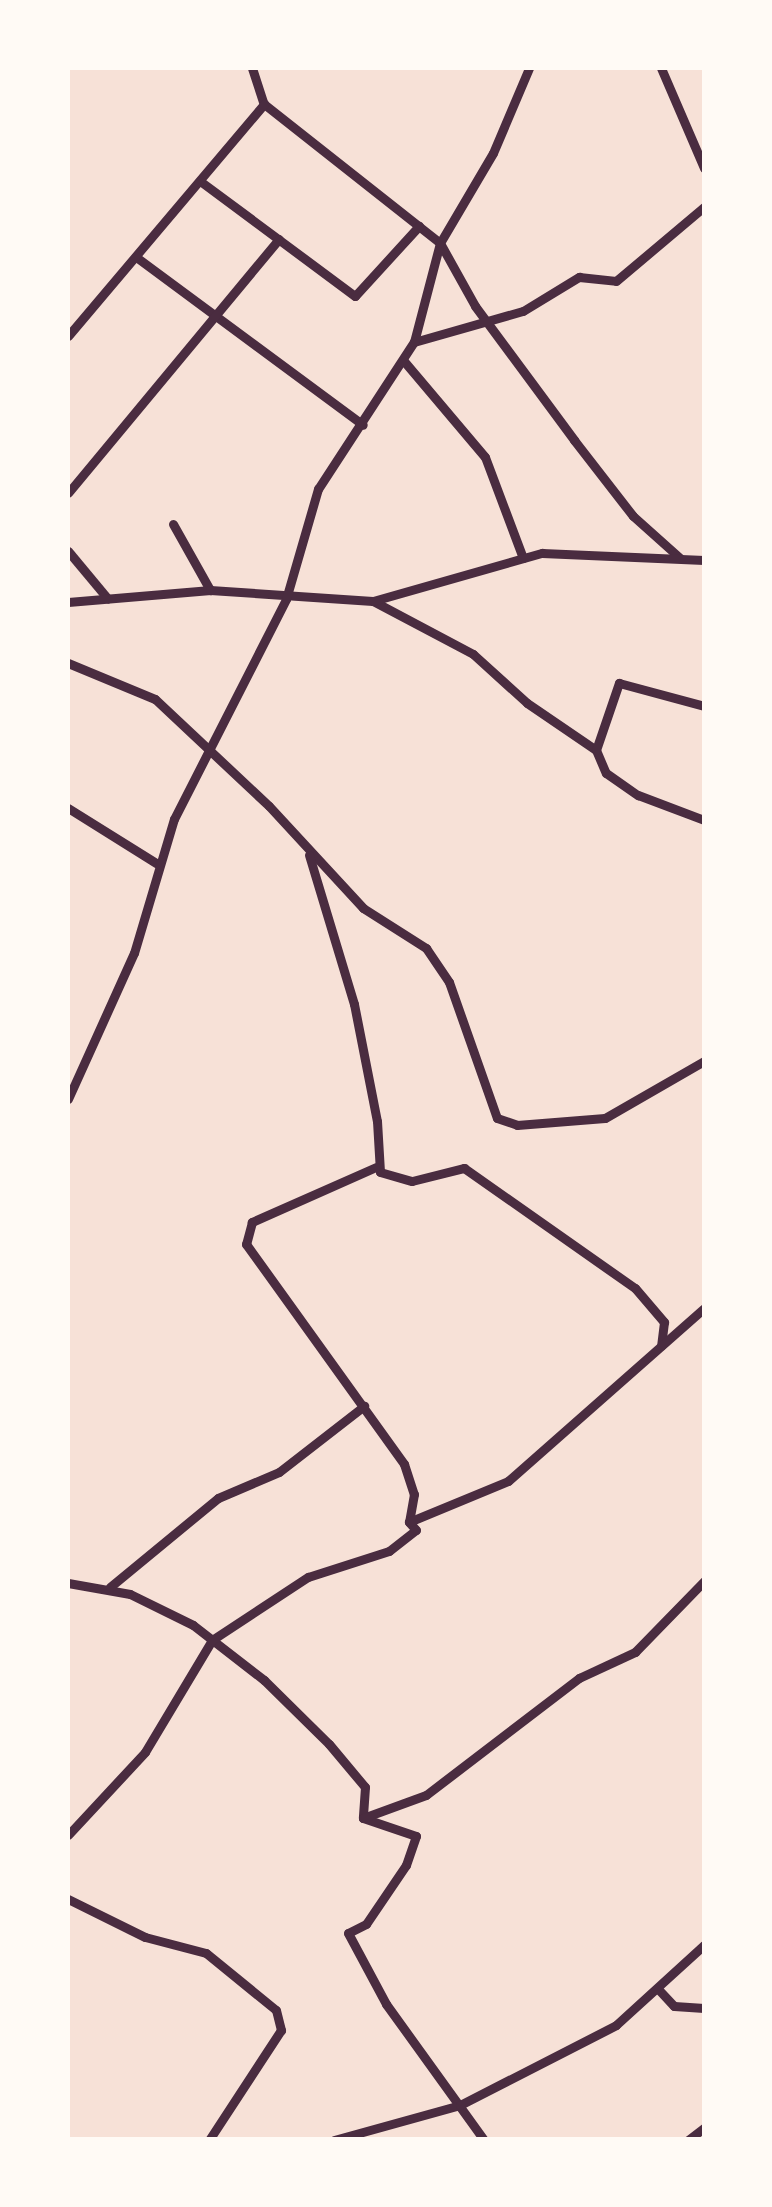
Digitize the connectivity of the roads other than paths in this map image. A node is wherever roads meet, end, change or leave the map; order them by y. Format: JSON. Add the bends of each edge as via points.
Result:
{"nodes":[{"id":1,"x":252,"y":68,"type":"edge"},
{"id":2,"x":528,"y":68,"type":"edge"},
{"id":3,"x":660,"y":68,"type":"edge"},
{"id":4,"x":264,"y":104,"type":"junction"},
{"id":5,"x":704,"y":168,"type":"edge"},
{"id":6,"x":200,"y":181,"type":"junction"},
{"id":7,"x":704,"y":207,"type":"edge"},
{"id":8,"x":419,"y":226,"type":"junction"},
{"id":9,"x":280,"y":239,"type":"junction"},
{"id":10,"x":440,"y":243,"type":"junction"},
{"id":11,"x":136,"y":258,"type":"junction"},
{"id":12,"x":488,"y":318,"type":"junction"},
{"id":13,"x":217,"y":322,"type":"junction"},
{"id":14,"x":68,"y":336,"type":"edge"},
{"id":15,"x":414,"y":342,"type":"junction"},
{"id":16,"x":403,"y":360,"type":"junction"},
{"id":17,"x":363,"y":425,"type":"junction"},
{"id":18,"x":68,"y":493,"type":"edge"},
{"id":19,"x":173,"y":524,"type":"dead end"},
{"id":20,"x":68,"y":552,"type":"edge"},
{"id":21,"x":523,"y":558,"type":"junction"},
{"id":22,"x":680,"y":558,"type":"junction"},
{"id":23,"x":704,"y":560,"type":"edge"},
{"id":24,"x":210,"y":590,"type":"junction"},
{"id":25,"x":108,"y":599,"type":"junction"},
{"id":26,"x":286,"y":599,"type":"junction"},
{"id":27,"x":372,"y":601,"type":"junction"},
{"id":28,"x":68,"y":602,"type":"edge"},
{"id":29,"x":68,"y":663,"type":"edge"},
{"id":30,"x":704,"y":706,"type":"edge"},
{"id":31,"x":208,"y":749,"type":"junction"},
{"id":32,"x":596,"y":750,"type":"junction"},
{"id":33,"x":68,"y":808,"type":"edge"},
{"id":34,"x":704,"y":820,"type":"edge"},
{"id":35,"x":308,"y":851,"type":"junction"},
{"id":36,"x":156,"y":863,"type":"junction"},
{"id":37,"x":704,"y":1061,"type":"edge"},
{"id":38,"x":68,"y":1099,"type":"edge"},
{"id":39,"x":376,"y":1167,"type":"junction"},
{"id":40,"x":704,"y":1308,"type":"edge"},
{"id":41,"x":661,"y":1346,"type":"junction"},
{"id":42,"x":364,"y":1406,"type":"junction"},
{"id":43,"x":409,"y":1522,"type":"junction"},
{"id":44,"x":704,"y":1581,"type":"edge"},
{"id":45,"x":68,"y":1583,"type":"edge"},
{"id":46,"x":110,"y":1587,"type":"junction"},
{"id":47,"x":212,"y":1640,"type":"junction"},
{"id":48,"x":364,"y":1818,"type":"junction"},
{"id":49,"x":68,"y":1836,"type":"edge"},
{"id":50,"x":68,"y":1898,"type":"edge"},
{"id":51,"x":704,"y":1946,"type":"edge"},
{"id":52,"x":659,"y":1990,"type":"junction"},
{"id":53,"x":704,"y":2008,"type":"edge"},
{"id":54,"x":460,"y":2105,"type":"junction"},
{"id":55,"x":704,"y":2128,"type":"edge"},
{"id":56,"x":340,"y":2138,"type":"edge"},
{"id":57,"x":209,"y":2140,"type":"edge"},
{"id":58,"x":484,"y":2140,"type":"edge"},
{"id":59,"x":688,"y":2140,"type":"edge"}],
"edges":[{"from":1,"to":4,"type":"street"},
{"from":2,"to":10,"type":"street","via":[[492,153]]},
{"from":3,"to":5,"type":"street"},
{"from":4,"to":6,"type":"street"},
{"from":4,"to":8,"type":"street"},
{"from":6,"to":9,"type":"street"},
{"from":6,"to":11,"type":"street"},
{"from":7,"to":12,"type":"street","via":[[616,282],[579,277],[524,312]]},
{"from":8,"to":9,"type":"street","via":[[354,296]]},
{"from":8,"to":10,"type":"street"},
{"from":9,"to":13,"type":"street"},
{"from":10,"to":12,"type":"street"},
{"from":10,"to":15,"type":"street"},
{"from":11,"to":13,"type":"street"},
{"from":11,"to":14,"type":"street"},
{"from":12,"to":15,"type":"street"},
{"from":12,"to":22,"type":"street","via":[[633,516]]},
{"from":13,"to":17,"type":"street"},
{"from":13,"to":18,"type":"street"},
{"from":15,"to":16,"type":"street"},
{"from":16,"to":17,"type":"street"},
{"from":16,"to":21,"type":"street","via":[[484,457]]},
{"from":17,"to":26,"type":"street","via":[[318,489]]},
{"from":19,"to":24,"type":"street"},
{"from":20,"to":25,"type":"street"},
{"from":21,"to":22,"type":"street","via":[[576,552]]},
{"from":21,"to":27,"type":"street"},
{"from":22,"to":23,"type":"street"},
{"from":24,"to":25,"type":"street"},
{"from":24,"to":26,"type":"street"},
{"from":25,"to":28,"type":"street"},
{"from":26,"to":27,"type":"street"},
{"from":26,"to":31,"type":"street"},
{"from":27,"to":32,"type":"street","via":[[473,654],[527,703]]},
{"from":29,"to":31,"type":"street","via":[[142,691]]},
{"from":30,"to":32,"type":"street","via":[[619,683]]},
{"from":31,"to":35,"type":"street"},
{"from":31,"to":36,"type":"street"},
{"from":32,"to":34,"type":"street","via":[[606,772],[638,795]]},
{"from":33,"to":36,"type":"street"},
{"from":35,"to":37,"type":"street","via":[[363,908],[438,961],[496,1118],[516,1124],[605,1118]]},
{"from":35,"to":39,"type":"street","via":[[354,1004],[377,1121]]},
{"from":36,"to":38,"type":"street","via":[[134,953]]},
{"from":39,"to":41,"type":"street","via":[[412,1180],[464,1168],[648,1299],[664,1322]]},
{"from":39,"to":42,"type":"street","via":[[258,1218],[246,1236]]},
{"from":40,"to":41,"type":"street"},
{"from":41,"to":43,"type":"street","via":[[508,1481]]},
{"from":42,"to":43,"type":"street","via":[[409,1472]]},
{"from":42,"to":46,"type":"street","via":[[279,1472],[218,1498]]},
{"from":43,"to":47,"type":"street","via":[[416,1530],[390,1551],[308,1577]]},
{"from":44,"to":48,"type":"street","via":[[635,1652],[578,1678],[426,1795]]},
{"from":45,"to":46,"type":"street"},
{"from":46,"to":47,"type":"street","via":[[173,1612]]},
{"from":47,"to":48,"type":"street","via":[[264,1680],[365,1786]]},
{"from":47,"to":49,"type":"street","via":[[145,1752]]},
{"from":48,"to":54,"type":"street","via":[[416,1836],[406,1865],[366,1924],[348,1934],[355,1955]]},
{"from":50,"to":57,"type":"street","via":[[145,1937],[206,1953],[276,2010],[281,2030]]},
{"from":51,"to":52,"type":"street"},
{"from":52,"to":53,"type":"street","via":[[674,2006]]},
{"from":52,"to":54,"type":"street","via":[[616,2025]]},
{"from":54,"to":56,"type":"street"},
{"from":54,"to":58,"type":"street"},
{"from":55,"to":59,"type":"street"}]}
